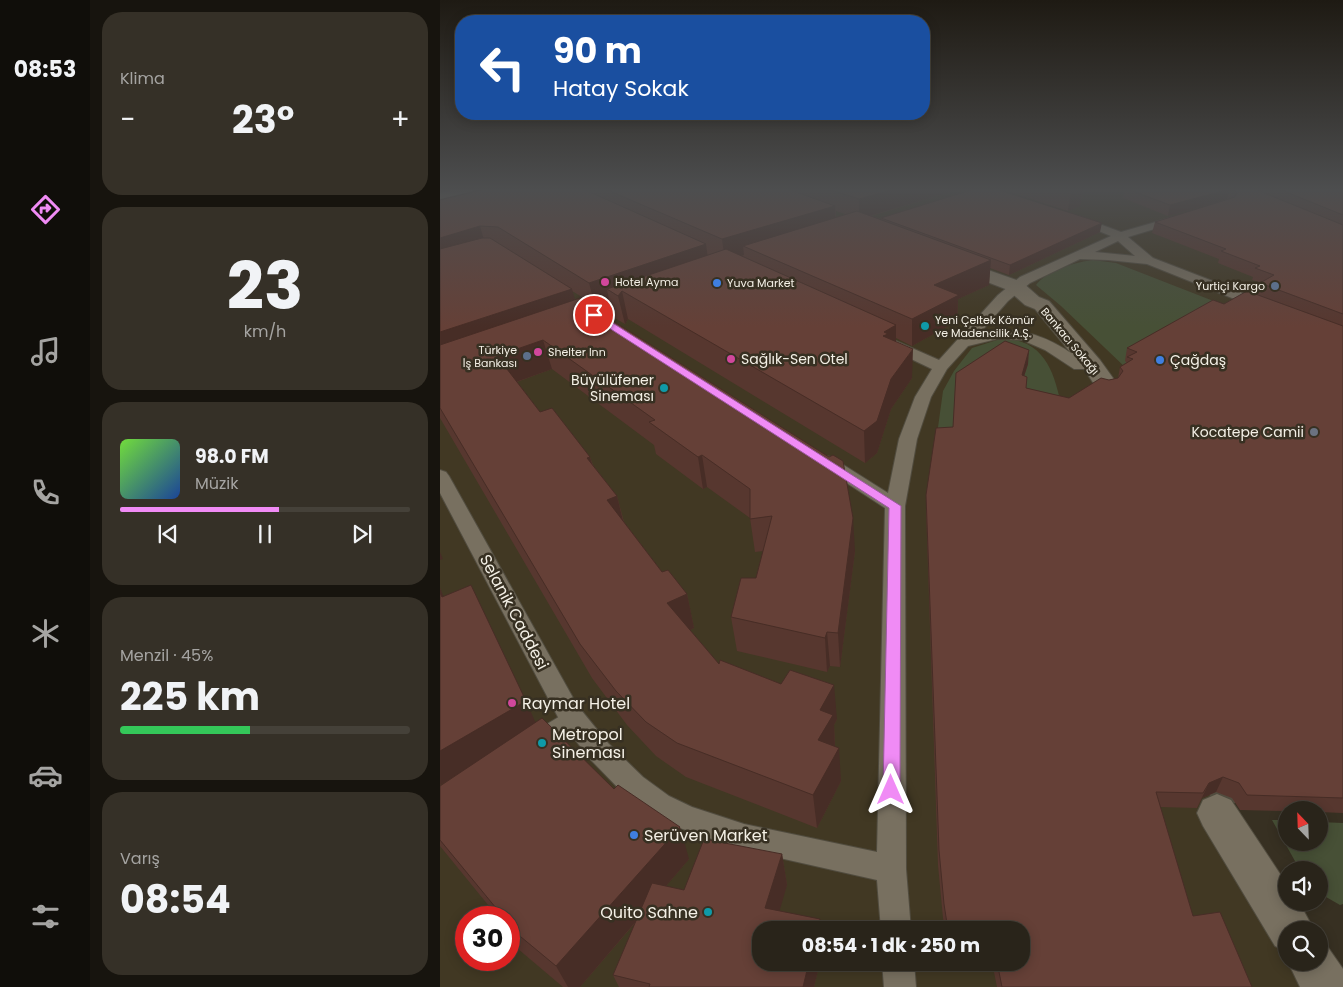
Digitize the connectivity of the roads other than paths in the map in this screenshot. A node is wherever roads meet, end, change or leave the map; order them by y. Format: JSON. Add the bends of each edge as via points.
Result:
{"nodes":[{"id":1,"x":1123,"y":235,"type":"edge"},
{"id":2,"x":1120,"y":236,"type":"junction"},
{"id":3,"x":935,"y":256,"type":"edge"},
{"id":4,"x":1070,"y":258,"type":"junction"},
{"id":5,"x":1150,"y":261,"type":"junction"},
{"id":6,"x":1015,"y":286,"type":"junction"},
{"id":7,"x":1032,"y":302,"type":"junction"},
{"id":8,"x":1270,"y":308,"type":"edge"},
{"id":9,"x":878,"y":338,"type":"edge"},
{"id":10,"x":963,"y":343,"type":"junction"},
{"id":11,"x":1079,"y":366,"type":"junction"},
{"id":12,"x":941,"y":367,"type":"junction"},
{"id":13,"x":812,"y":453,"type":"edge"},
{"id":14,"x":440,"y":476,"type":"edge"},
{"id":15,"x":895,"y":506,"type":"junction"},
{"id":16,"x":572,"y":717,"type":"junction"},
{"id":17,"x":523,"y":749,"type":"edge"},
{"id":18,"x":1227,"y":813,"type":"tunnel mouth"},
{"id":19,"x":891,"y":869,"type":"junction"},
{"id":20,"x":1282,"y":916,"type":"edge"},
{"id":21,"x":895,"y":921,"type":"edge"},
{"id":22,"x":899,"y":971,"type":"edge"},
{"id":23,"x":1317,"y":971,"type":"edge"},
{"id":24,"x":900,"y":987,"type":"edge"},
{"id":25,"x":1327,"y":987,"type":"edge"}],
"edges":[{"from":1,"to":2,"type":"street"},
{"from":2,"to":4,"type":"street"},
{"from":2,"to":5,"type":"street"},
{"from":3,"to":6,"type":"main road"},
{"from":4,"to":5,"type":"street","via":[[1108,256]]},
{"from":4,"to":6,"type":"street"},
{"from":5,"to":8,"type":"street"},
{"from":6,"to":7,"type":"main road","name":"Bankacı Sokağı"},
{"from":6,"to":10,"type":"street"},
{"from":7,"to":11,"type":"main road","name":"Bankacı Sokağı","via":[[1032,308]]},
{"from":7,"to":11,"type":"main road","name":"Bankacı Sokağı","via":[[1044,307],[1092,365],[1101,388]]},
{"from":9,"to":12,"type":"street"},
{"from":10,"to":11,"type":"street","via":[[992,334],[1025,335],[1045,343]]},
{"from":10,"to":12,"type":"street"},
{"from":12,"to":15,"type":"street","via":[[914,417]]},
{"from":13,"to":15,"type":"street"},
{"from":14,"to":16,"type":"street","name":"Selanik Caddesi"},
{"from":15,"to":19,"type":"street"},
{"from":16,"to":17,"type":"street"},
{"from":16,"to":19,"type":"street","name":"Selanik Caddesi","via":[[599,751],[634,786],[659,805],[744,837]]},
{"from":18,"to":20,"type":"main road"},
{"from":19,"to":21,"type":"street"},
{"from":22,"to":24,"type":"street"},
{"from":23,"to":25,"type":"main road"}]}
